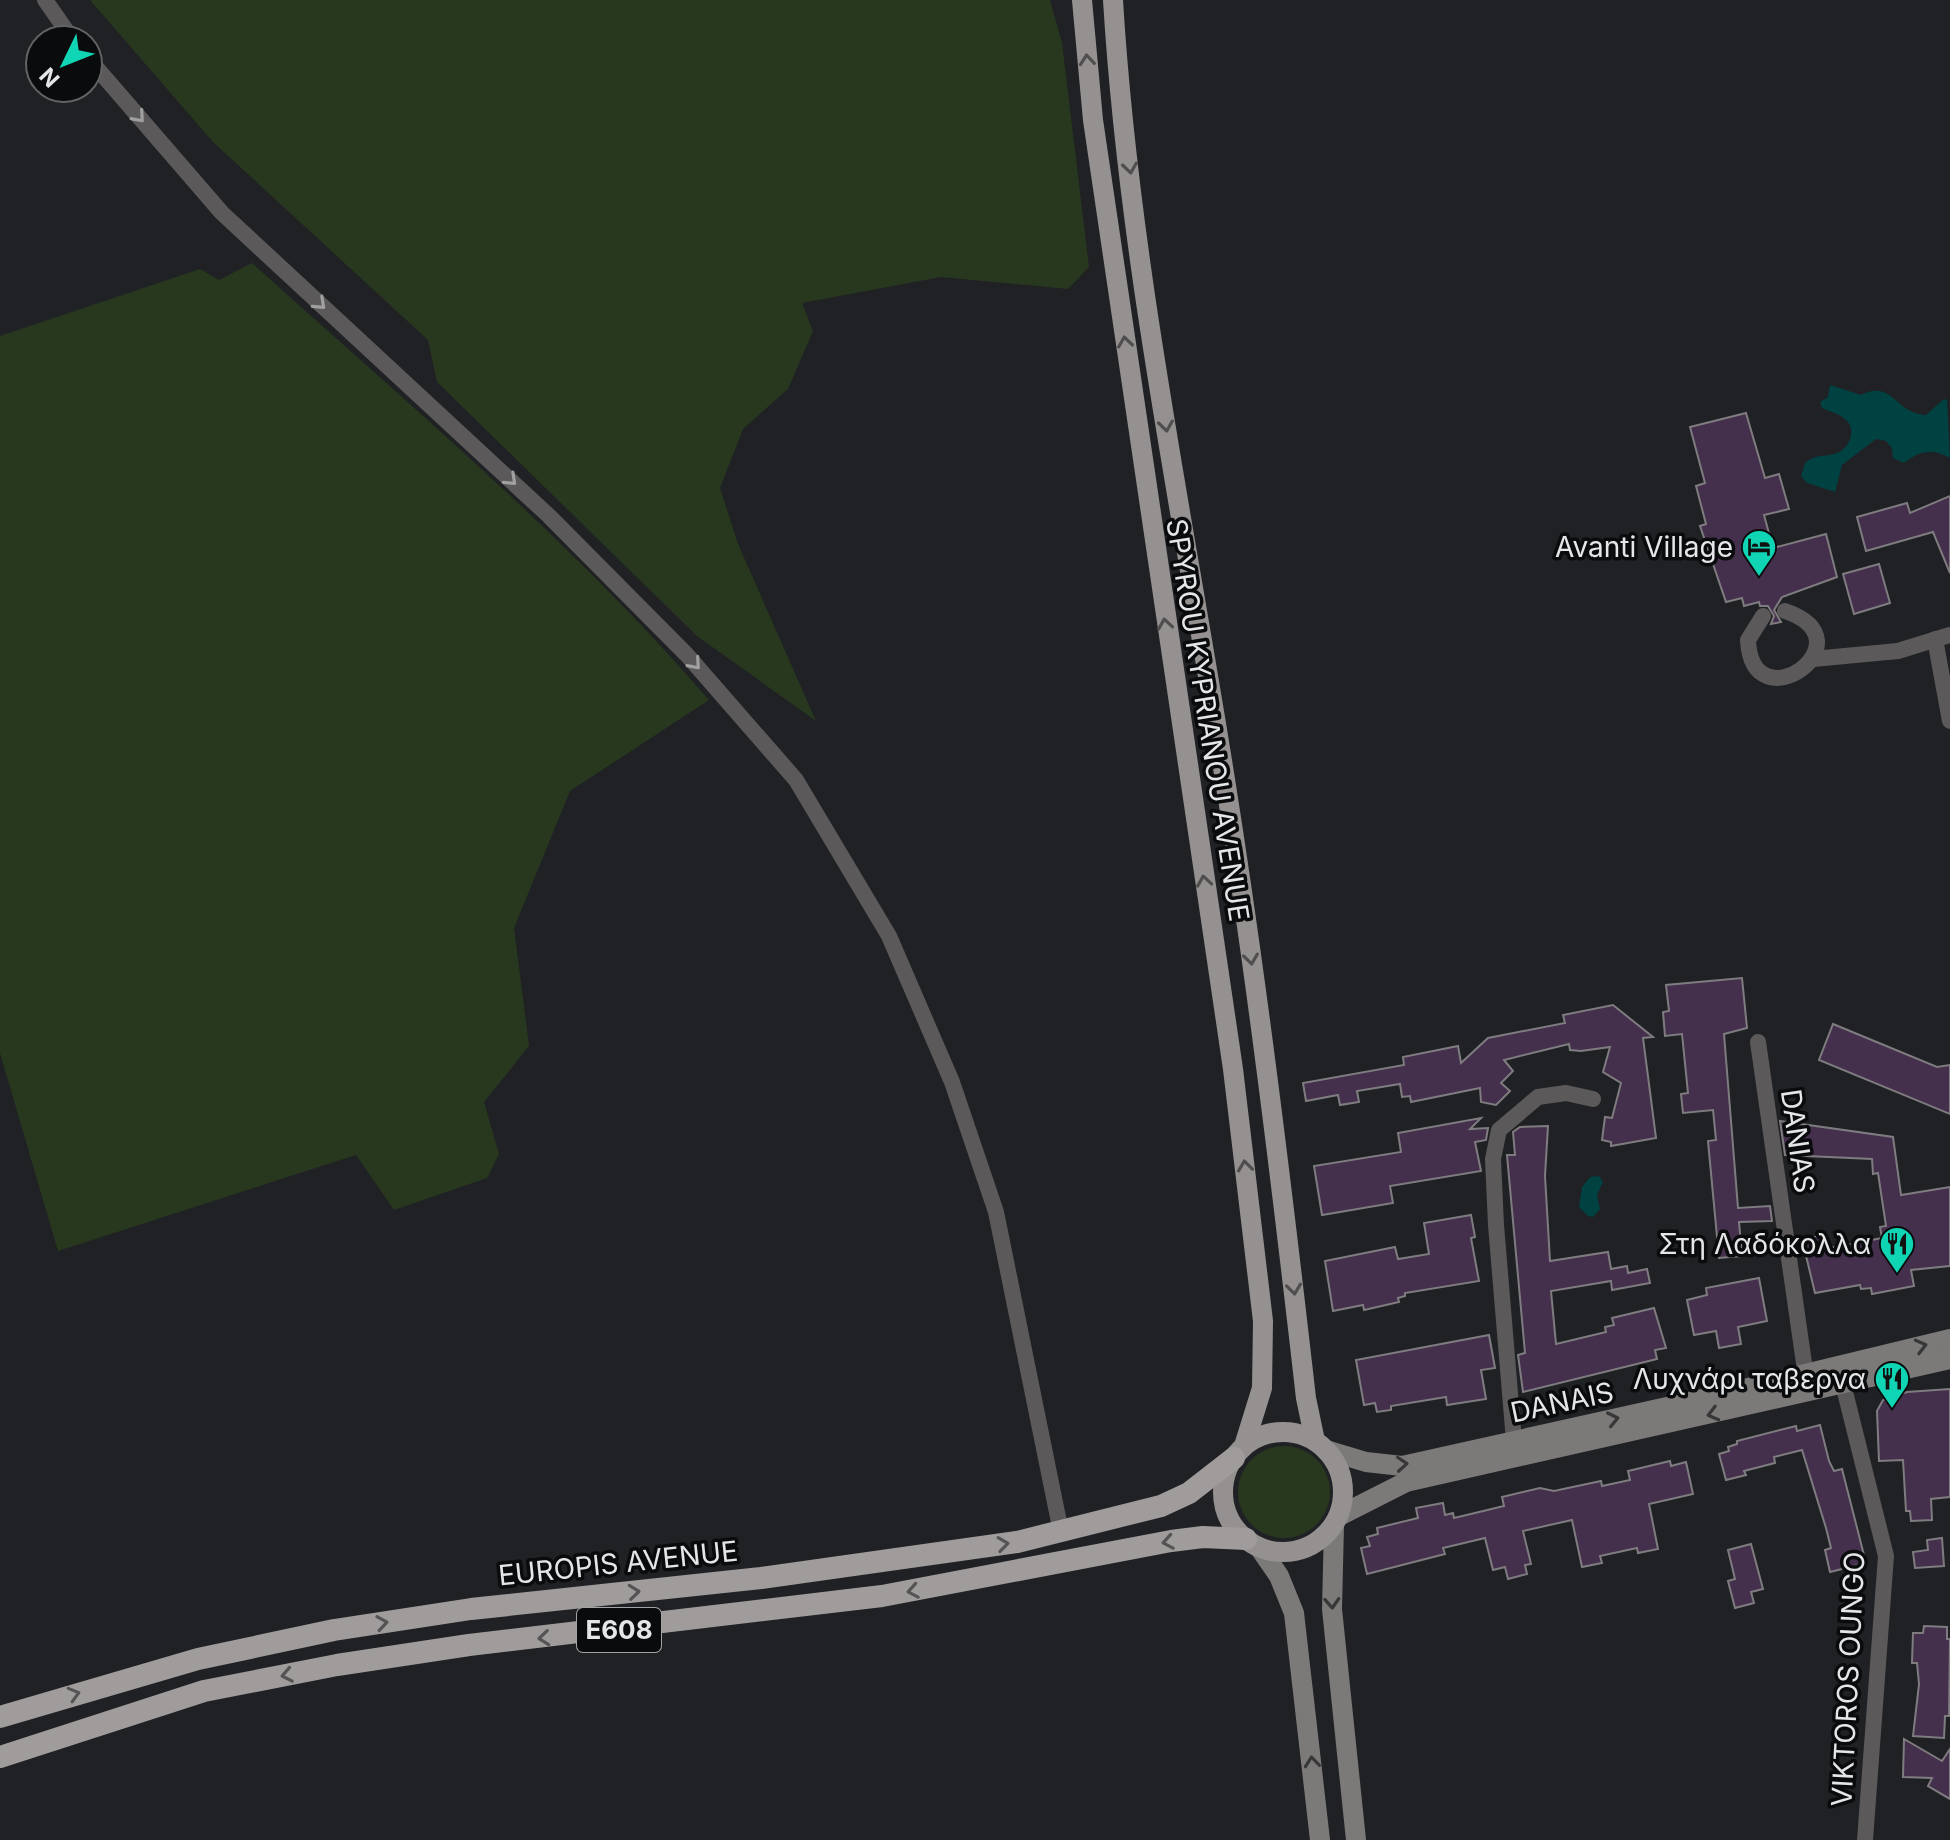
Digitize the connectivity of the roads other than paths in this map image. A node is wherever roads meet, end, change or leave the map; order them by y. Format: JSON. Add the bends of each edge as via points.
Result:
{"nodes":[{"id":1,"x":45,"y":0,"type":"edge"},
{"id":2,"x":1082,"y":0,"type":"edge"},
{"id":3,"x":1113,"y":0,"type":"edge"},
{"id":4,"x":62,"y":24,"type":"edge"},
{"id":5,"x":104,"y":77,"type":"edge"},
{"id":6,"x":1785,"y":611,"type":"dead end"},
{"id":7,"x":1763,"y":616,"type":"dead end"},
{"id":8,"x":1943,"y":637,"type":"edge"},
{"id":9,"x":1813,"y":659,"type":"junction"},
{"id":10,"x":1950,"y":721,"type":"edge"},
{"id":11,"x":1758,"y":1042,"type":"dead end"},
{"id":12,"x":1593,"y":1099,"type":"dead end"},
{"id":13,"x":1950,"y":1339,"type":"edge"},
{"id":14,"x":1950,"y":1359,"type":"edge"},
{"id":15,"x":1841,"y":1374,"type":"junction"},
{"id":16,"x":1806,"y":1382,"type":"junction"},
{"id":17,"x":1514,"y":1441,"type":"junction"},
{"id":18,"x":1321,"y":1446,"type":"junction"},
{"id":19,"x":1239,"y":1452,"type":"junction"},
{"id":20,"x":1337,"y":1520,"type":"junction"},
{"id":21,"x":1061,"y":1532,"type":"junction"},
{"id":22,"x":1252,"y":1543,"type":"junction"},
{"id":23,"x":0,"y":1717,"type":"edge"},
{"id":24,"x":0,"y":1757,"type":"edge"},
{"id":25,"x":1320,"y":1840,"type":"edge"},
{"id":26,"x":1356,"y":1840,"type":"edge"},
{"id":27,"x":1865,"y":1840,"type":"edge"}],
"edges":[{"from":1,"to":4,"type":"street"},
{"from":19,"to":2,"type":"main road","name":"SPYROU KYPRIANOU AVENUE","one_way":true,"via":[[1262,1388],[1263,1321],[1233,1069],[1093,120]]},
{"from":3,"to":18,"type":"main road","name":"SPYROU KYPRIANOU AVENUE","one_way":true,"via":[[1117,80],[1168,443],[1211,690],[1269,1085],[1306,1398]]},
{"from":5,"to":21,"type":"street","one_way":true,"via":[[222,213],[549,516],[687,655],[796,780],[889,936],[952,1082],[996,1212]]},
{"from":6,"to":9,"type":"street","via":[[1810,625],[1815,635]]},
{"from":7,"to":9,"type":"street","via":[[1748,640],[1759,669],[1789,677]]},
{"from":8,"to":9,"type":"street","via":[[1898,651]]},
{"from":8,"to":10,"type":"street"},
{"from":11,"to":16,"type":"street","name":"DANIAS"},
{"from":12,"to":17,"type":"street","via":[[1566,1093],[1538,1097],[1499,1130],[1493,1159],[1496,1225]]},
{"from":15,"to":13,"type":"main road","name":"DANAIS","one_way":true},
{"from":14,"to":15,"type":"main road","name":"DANAIS"},
{"from":15,"to":16,"type":"main road","name":"DANAIS"},
{"from":15,"to":27,"type":"street","name":"VIKTOROS OUNGO","via":[[1886,1556]]},
{"from":17,"to":16,"type":"main road","name":"DANAIS","one_way":true},
{"from":16,"to":20,"type":"main road","name":"DANAIS","one_way":true,"via":[[1541,1454],[1406,1482]]},
{"from":18,"to":17,"type":"main road","name":"DANAIS","one_way":true,"via":[[1366,1462],[1402,1466]]},
{"from":18,"to":19,"type":"main road","via":[[1298,1434],[1279,1432],[1261,1436]]},
{"from":18,"to":20,"type":"main road","via":[[1342,1481]]},
{"from":19,"to":21,"type":"highway","name":"EUROPIS AVENUE","number":"E608","via":[[1189,1493],[1161,1506]]},
{"from":19,"to":22,"type":"main road","via":[[1223,1486],[1224,1501],[1235,1529]]},
{"from":20,"to":22,"type":"main road","via":[[1314,1545],[1301,1550],[1286,1553]]},
{"from":20,"to":26,"type":"main road","one_way":true,"via":[[1332,1609]]},
{"from":23,"to":21,"type":"highway","name":"EUROPIS AVENUE","number":"E608","one_way":true,"via":[[198,1659],[334,1630],[471,1609],[869,1564]]},
{"from":22,"to":24,"type":"highway","number":"E608","one_way":true,"via":[[1203,1537],[1171,1541],[882,1596],[337,1665],[204,1691]]},
{"from":25,"to":22,"type":"main road","one_way":true,"via":[[1294,1613],[1279,1576]]}]}
